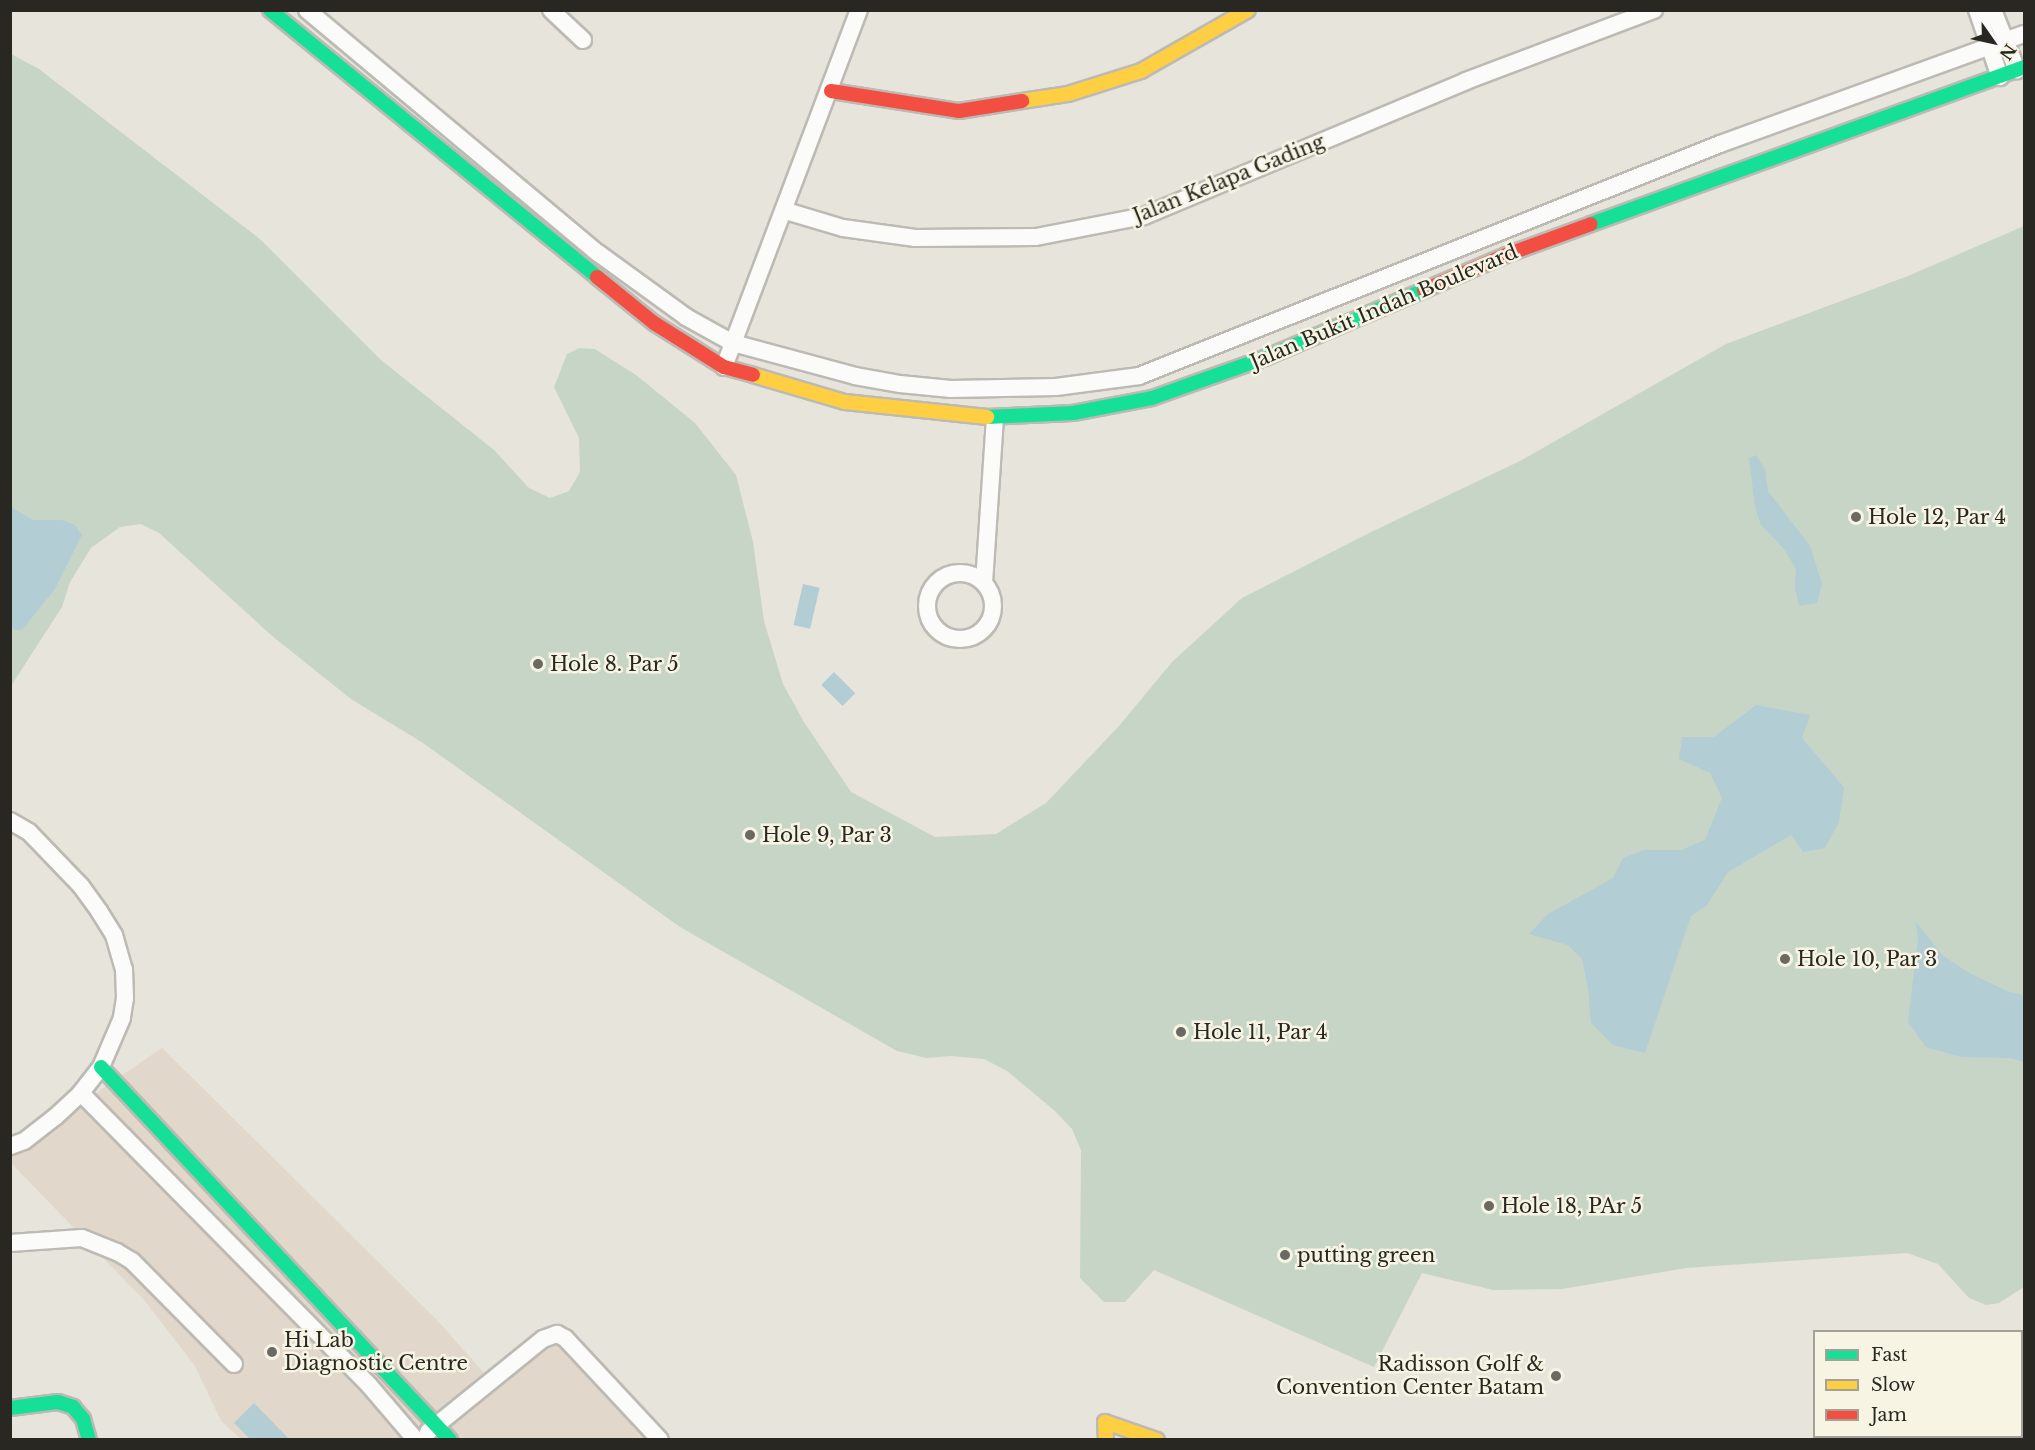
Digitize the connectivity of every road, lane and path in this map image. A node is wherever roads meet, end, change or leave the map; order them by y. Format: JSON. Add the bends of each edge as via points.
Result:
{"nodes":[{"id":1,"x":551,"y":10,"type":"edge"},
{"id":2,"x":859,"y":10,"type":"edge"},
{"id":3,"x":1248,"y":10,"type":"edge"},
{"id":4,"x":1654,"y":10,"type":"edge"},
{"id":5,"x":1977,"y":10,"type":"edge"},
{"id":6,"x":1993,"y":10,"type":"edge"},
{"id":7,"x":271,"y":11,"type":"edge"},
{"id":8,"x":309,"y":11,"type":"edge"},
{"id":9,"x":295,"y":30,"type":"junction"},
{"id":10,"x":2025,"y":34,"type":"edge"},
{"id":11,"x":583,"y":40,"type":"dead end"},
{"id":12,"x":1998,"y":44,"type":"junction"},
{"id":13,"x":2021,"y":68,"type":"edge"},
{"id":14,"x":2000,"y":77,"type":"junction"},
{"id":15,"x":831,"y":91,"type":"junction"},
{"id":16,"x":786,"y":211,"type":"junction"},
{"id":17,"x":1500,"y":234,"type":"junction"},
{"id":18,"x":1506,"y":255,"type":"junction"},
{"id":19,"x":733,"y":344,"type":"junction"},
{"id":20,"x":724,"y":367,"type":"junction"},
{"id":21,"x":995,"y":418,"type":"junction"},
{"id":22,"x":984,"y":583,"type":"dead end"},
{"id":23,"x":10,"y":821,"type":"edge"},
{"id":24,"x":101,"y":1067,"type":"junction"},
{"id":25,"x":81,"y":1093,"type":"junction"},
{"id":26,"x":10,"y":1146,"type":"edge"},
{"id":27,"x":10,"y":1243,"type":"edge"},
{"id":28,"x":234,"y":1364,"type":"dead end"},
{"id":29,"x":10,"y":1408,"type":"edge"},
{"id":30,"x":436,"y":1425,"type":"junction"},
{"id":31,"x":89,"y":1440,"type":"edge"},
{"id":32,"x":417,"y":1440,"type":"edge"},
{"id":33,"x":450,"y":1440,"type":"edge"},
{"id":34,"x":660,"y":1440,"type":"edge"},
{"id":35,"x":1106,"y":1440,"type":"edge"},
{"id":36,"x":1156,"y":1440,"type":"edge"}],
"edges":[{"from":1,"to":11,"type":"street"},
{"from":2,"to":15,"type":"street"},
{"from":3,"to":15,"type":"street","via":[[1141,71],[1068,94],[959,111]]},
{"from":4,"to":16,"type":"street","name":"Jalan Kelapa Gading","via":[[1466,81],[1144,216],[1036,237],[915,238],[843,228]]},
{"from":5,"to":12,"type":"street"},
{"from":6,"to":12,"type":"street"},
{"from":7,"to":9,"type":"street","name":"Jalan Bukit Indah Boulevard"},
{"from":8,"to":9,"type":"street"},
{"from":8,"to":19,"type":"street","via":[[598,253],[686,317]]},
{"from":9,"to":20,"type":"street","name":"Jalan Bukit Indah Boulevard","via":[[654,323]]},
{"from":10,"to":12,"type":"street"},
{"from":12,"to":13,"type":"street"},
{"from":12,"to":14,"type":"street"},
{"from":12,"to":17,"type":"street","via":[[1720,144]]},
{"from":13,"to":14,"type":"street","name":"Jalan Bukit Indah Boulevard"},
{"from":14,"to":18,"type":"street","name":"Jalan Bukit Indah Boulevard"},
{"from":15,"to":16,"type":"street"},
{"from":16,"to":19,"type":"street"},
{"from":17,"to":18,"type":"street"},
{"from":17,"to":19,"type":"street","via":[[1139,376],[1056,387],[941,388],[855,376]]},
{"from":18,"to":21,"type":"street","name":"Jalan Bukit Indah Boulevard","via":[[1267,357],[1152,398],[1073,413]]},
{"from":19,"to":20,"type":"street"},
{"from":20,"to":21,"type":"street","name":"Jalan Bukit Indah Boulevard","via":[[845,402]]},
{"from":21,"to":22,"type":"street"},
{"from":23,"to":24,"type":"street","via":[[28,832],[81,886],[114,935],[124,969],[125,998],[122,1018]]},
{"from":24,"to":25,"type":"street"},
{"from":24,"to":30,"type":"street"},
{"from":25,"to":26,"type":"street","via":[[55,1118],[24,1141]]},
{"from":25,"to":32,"type":"street","via":[[356,1372]]},
{"from":27,"to":28,"type":"street","via":[[82,1238],[117,1252],[132,1261]]},
{"from":29,"to":31,"type":"street","via":[[58,1402],[74,1407],[84,1419]]},
{"from":30,"to":32,"type":"street"},
{"from":30,"to":33,"type":"street"},
{"from":30,"to":34,"type":"street","via":[[543,1339],[557,1334]]},
{"from":35,"to":36,"type":"street","via":[[1105,1422]]}]}
